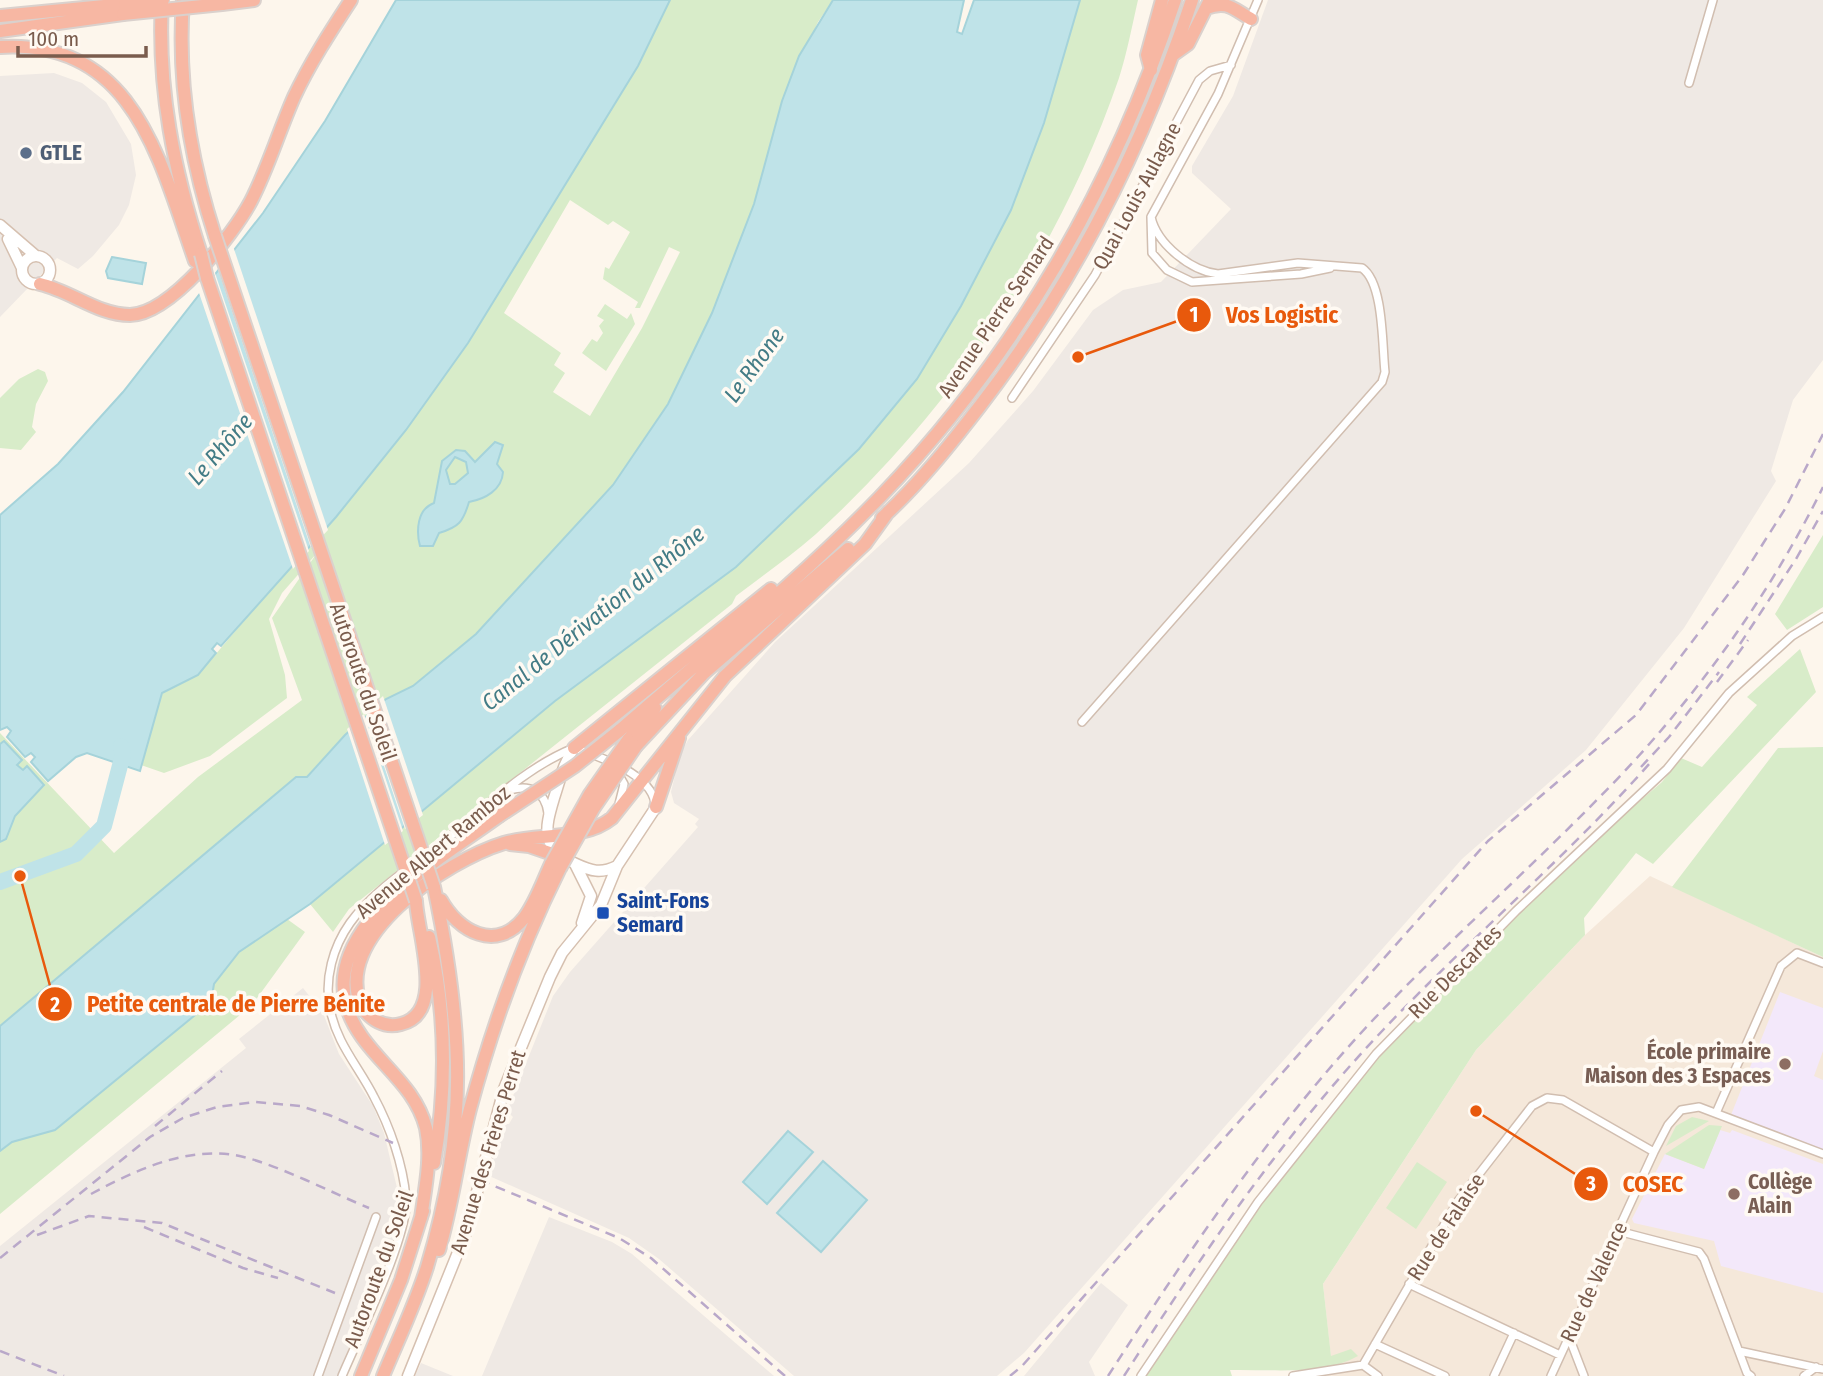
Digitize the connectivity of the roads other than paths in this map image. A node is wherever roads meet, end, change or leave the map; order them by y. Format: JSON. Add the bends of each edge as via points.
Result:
{"nodes":[{"id":1,"x":163,"y":0,"type":"edge"},
{"id":2,"x":183,"y":0,"type":"edge"},
{"id":3,"x":254,"y":0,"type":"edge"},
{"id":4,"x":351,"y":0,"type":"edge"},
{"id":5,"x":1162,"y":0,"type":"edge"},
{"id":6,"x":1175,"y":0,"type":"edge"},
{"id":7,"x":1192,"y":0,"type":"edge"},
{"id":8,"x":1258,"y":0,"type":"edge"},
{"id":9,"x":1713,"y":0,"type":"edge"},
{"id":10,"x":1208,"y":4,"type":"edge"},
{"id":11,"x":124,"y":9,"type":"junction"},
{"id":12,"x":0,"y":16,"type":"edge"},
{"id":13,"x":1251,"y":19,"type":"junction"},
{"id":14,"x":0,"y":31,"type":"edge"},
{"id":15,"x":0,"y":47,"type":"edge"},
{"id":16,"x":1174,"y":55,"type":"junction"},
{"id":17,"x":1231,"y":65,"type":"junction"},
{"id":18,"x":1151,"y":70,"type":"junction"},
{"id":19,"x":1689,"y":83,"type":"dead end"},
{"id":20,"x":1151,"y":218,"type":"junction"},
{"id":21,"x":0,"y":226,"type":"edge"},
{"id":22,"x":36,"y":256,"type":"junction"},
{"id":23,"x":198,"y":257,"type":"junction"},
{"id":24,"x":1340,"y":267,"type":"junction"},
{"id":25,"x":22,"y":268,"type":"junction"},
{"id":26,"x":40,"y":284,"type":"junction"},
{"id":27,"x":1012,"y":398,"type":"dead end"},
{"id":28,"x":888,"y":512,"type":"junction"},
{"id":29,"x":831,"y":544,"type":"junction"},
{"id":30,"x":1823,"y":617,"type":"edge"},
{"id":31,"x":1082,"y":722,"type":"dead end"},
{"id":32,"x":684,"y":724,"type":"junction"},
{"id":33,"x":628,"y":739,"type":"junction"},
{"id":34,"x":574,"y":748,"type":"junction"},
{"id":35,"x":610,"y":764,"type":"junction"},
{"id":36,"x":641,"y":781,"type":"junction"},
{"id":37,"x":503,"y":794,"type":"junction"},
{"id":38,"x":656,"y":807,"type":"junction"},
{"id":39,"x":548,"y":813,"type":"junction"},
{"id":40,"x":615,"y":815,"type":"junction"},
{"id":41,"x":547,"y":835,"type":"junction"},
{"id":42,"x":503,"y":843,"type":"junction"},
{"id":43,"x":556,"y":863,"type":"junction"},
{"id":44,"x":574,"y":864,"type":"junction"},
{"id":45,"x":617,"y":866,"type":"junction"},
{"id":46,"x":434,"y":887,"type":"junction"},
{"id":47,"x":416,"y":901,"type":"junction"},
{"id":48,"x":578,"y":933,"type":"junction"},
{"id":49,"x":1823,"y":963,"type":"edge"},
{"id":50,"x":1716,"y":1114,"type":"junction"},
{"id":51,"x":1654,"y":1152,"type":"junction"},
{"id":52,"x":1823,"y":1154,"type":"edge"},
{"id":53,"x":376,"y":1217,"type":"dead end"},
{"id":54,"x":421,"y":1219,"type":"junction"},
{"id":55,"x":1618,"y":1231,"type":"junction"},
{"id":56,"x":1409,"y":1284,"type":"junction"},
{"id":57,"x":414,"y":1304,"type":"junction"},
{"id":58,"x":1514,"y":1333,"type":"junction"},
{"id":59,"x":1569,"y":1337,"type":"junction"},
{"id":60,"x":1375,"y":1344,"type":"junction"},
{"id":61,"x":1739,"y":1351,"type":"junction"},
{"id":62,"x":1560,"y":1354,"type":"junction"},
{"id":63,"x":1363,"y":1365,"type":"junction"},
{"id":64,"x":1819,"y":1368,"type":"edge"},
{"id":65,"x":318,"y":1376,"type":"edge"},
{"id":66,"x":342,"y":1376,"type":"edge"},
{"id":67,"x":361,"y":1376,"type":"edge"},
{"id":68,"x":383,"y":1376,"type":"edge"},
{"id":69,"x":408,"y":1376,"type":"edge"},
{"id":70,"x":1141,"y":1376,"type":"edge"},
{"id":71,"x":1293,"y":1376,"type":"edge"},
{"id":72,"x":1378,"y":1376,"type":"edge"},
{"id":73,"x":1445,"y":1376,"type":"edge"},
{"id":74,"x":1494,"y":1376,"type":"edge"},
{"id":75,"x":1550,"y":1376,"type":"edge"},
{"id":76,"x":1584,"y":1376,"type":"edge"},
{"id":77,"x":1751,"y":1376,"type":"edge"},
{"id":78,"x":1804,"y":1376,"type":"edge"}],
"edges":[{"from":1,"to":11,"type":"highway","bridge":true},
{"from":1,"to":23,"type":"highway","name":"Autoroute du Soleil","via":[[168,126]]},
{"from":2,"to":46,"type":"highway","name":"Autoroute du Soleil","bridge":true,"via":[[185,110],[196,172]]},
{"from":3,"to":11,"type":"highway","bridge":true},
{"from":4,"to":26,"type":"highway","via":[[298,89],[247,208],[178,292],[152,310],[130,315]]},
{"from":5,"to":18,"type":"highway","via":[[1147,55]]},
{"from":6,"to":18,"type":"highway","name":"Avenue Pierre Semard"},
{"from":7,"to":16,"type":"highway","name":"Avenue Pierre Semard"},
{"from":8,"to":13,"type":"street"},
{"from":9,"to":19,"type":"street"},
{"from":10,"to":13,"type":"highway","via":[[1235,6]]},
{"from":10,"to":16,"type":"highway","via":[[1188,44]]},
{"from":11,"to":12,"type":"highway"},
{"from":11,"to":14,"type":"highway"},
{"from":13,"to":17,"type":"street"},
{"from":15,"to":23,"type":"highway","via":[[43,47],[66,53],[99,71],[120,91],[150,143]]},
{"from":16,"to":28,"type":"highway","name":"Avenue Pierre Semard","via":[[1124,174],[1068,279],[997,385]]},
{"from":17,"to":20,"type":"street"},
{"from":17,"to":27,"type":"street","name":"Quai Louis Aulagne","via":[[1199,80],[1095,275]]},
{"from":18,"to":29,"type":"highway","name":"Avenue Pierre Semard","via":[[1097,192],[1017,329],[916,458]]},
{"from":20,"to":24,"type":"street","via":[[1162,239],[1205,272],[1298,263]]},
{"from":20,"to":24,"type":"street","via":[[1152,253],[1184,280],[1264,278]]},
{"from":21,"to":22,"type":"street"},
{"from":21,"to":25,"type":"street","via":[[15,247]]},
{"from":22,"to":25,"type":"street"},
{"from":22,"to":26,"type":"street","via":[[51,268]]},
{"from":23,"to":47,"type":"highway","name":"Autoroute du Soleil","bridge":true},
{"from":24,"to":31,"type":"street","via":[[1362,268],[1376,288],[1385,372],[1382,382]]},
{"from":25,"to":26,"type":"street","via":[[28,282]]},
{"from":28,"to":32,"type":"highway","via":[[865,544],[742,657]]},
{"from":28,"to":33,"type":"highway"},
{"from":29,"to":33,"type":"highway","via":[[706,655]]},
{"from":29,"to":34,"type":"highway"},
{"from":30,"to":70,"type":"street","name":"Rue Descartes","via":[[1792,636],[1729,693],[1667,769],[1516,911],[1376,1054],[1258,1202]]},
{"from":32,"to":36,"type":"highway"},
{"from":32,"to":38,"type":"highway"},
{"from":33,"to":43,"type":"highway","bridge":true,"via":[[593,808]]},
{"from":33,"to":54,"type":"highway","bridge":true,"via":[[575,766],[499,816],[377,912],[358,933],[345,965],[344,993],[353,1023],[409,1092],[425,1126],[428,1168]]},
{"from":34,"to":35,"type":"street"},
{"from":34,"to":37,"type":"street","name":"Avenue Albert Ramboz","via":[[545,761]]},
{"from":34,"to":39,"type":"street","via":[[563,765]]},
{"from":35,"to":36,"type":"street"},
{"from":35,"to":40,"type":"street","via":[[624,785]]},
{"from":36,"to":38,"type":"street","via":[[652,792]]},
{"from":36,"to":40,"type":"highway"},
{"from":37,"to":39,"type":"street","via":[[518,788],[534,789],[543,797]]},
{"from":37,"to":66,"type":"street","name":"Avenue Albert Ramboz","via":[[366,905],[351,922],[333,958],[330,1009],[340,1042],[390,1131],[406,1199],[402,1232]]},
{"from":38,"to":45,"type":"street"},
{"from":39,"to":41,"type":"street"},
{"from":40,"to":41,"type":"highway","via":[[595,828]]},
{"from":41,"to":42,"type":"highway"},
{"from":41,"to":43,"type":"street"},
{"from":42,"to":43,"type":"highway","via":[[529,846]]},
{"from":42,"to":47,"type":"highway","via":[[444,870],[397,909],[370,940],[359,968],[358,995],[367,1014],[384,1024],[413,1019],[426,997]]},
{"from":43,"to":44,"type":"street"},
{"from":43,"to":46,"type":"highway","via":[[526,915],[499,934],[479,934],[460,926]]},
{"from":43,"to":57,"type":"highway","via":[[470,1107],[439,1253]]},
{"from":44,"to":45,"type":"street","via":[[600,872]]},
{"from":44,"to":48,"type":"street","via":[[591,896]]},
{"from":45,"to":48,"type":"street","via":[[601,905]]},
{"from":46,"to":57,"type":"highway","name":"Autoroute du Soleil","via":[[456,1004],[458,1095],[443,1201]]},
{"from":47,"to":54,"type":"highway","name":"Autoroute du Soleil","via":[[436,973],[443,1049],[437,1144]]},
{"from":48,"to":69,"type":"street","name":"Avenue des Frères Perret","via":[[556,965],[509,1077],[467,1230]]},
{"from":49,"to":50,"type":"street","via":[[1797,953],[1781,965]]},
{"from":50,"to":51,"type":"street","name":"Rue de Valence","via":[[1699,1107],[1681,1110]]},
{"from":50,"to":52,"type":"street"},
{"from":51,"to":55,"type":"street","name":"Rue de Valence"},
{"from":51,"to":56,"type":"street","name":"Rue de Falaise","via":[[1563,1100],[1547,1098],[1532,1106],[1458,1201]]},
{"from":53,"to":65,"type":"street"},
{"from":54,"to":67,"type":"highway","name":"Autoroute du Soleil"},
{"from":55,"to":59,"type":"street","name":"Rue de Valence"},
{"from":55,"to":61,"type":"street","via":[[1699,1252]]},
{"from":56,"to":58,"type":"street"},
{"from":56,"to":60,"type":"street","name":"Rue de Falaise"},
{"from":57,"to":68,"type":"highway","name":"Autoroute du Soleil"},
{"from":58,"to":62,"type":"street"},
{"from":58,"to":74,"type":"street"},
{"from":59,"to":62,"type":"street","name":"Rue de Valence"},
{"from":59,"to":76,"type":"street"},
{"from":60,"to":63,"type":"street","name":"Rue de Falaise"},
{"from":60,"to":73,"type":"street"},
{"from":61,"to":64,"type":"street"},
{"from":61,"to":77,"type":"street"},
{"from":62,"to":75,"type":"street","name":"Rue de Valence"},
{"from":63,"to":71,"type":"street"},
{"from":63,"to":72,"type":"street"},
{"from":64,"to":78,"type":"street"}]}
